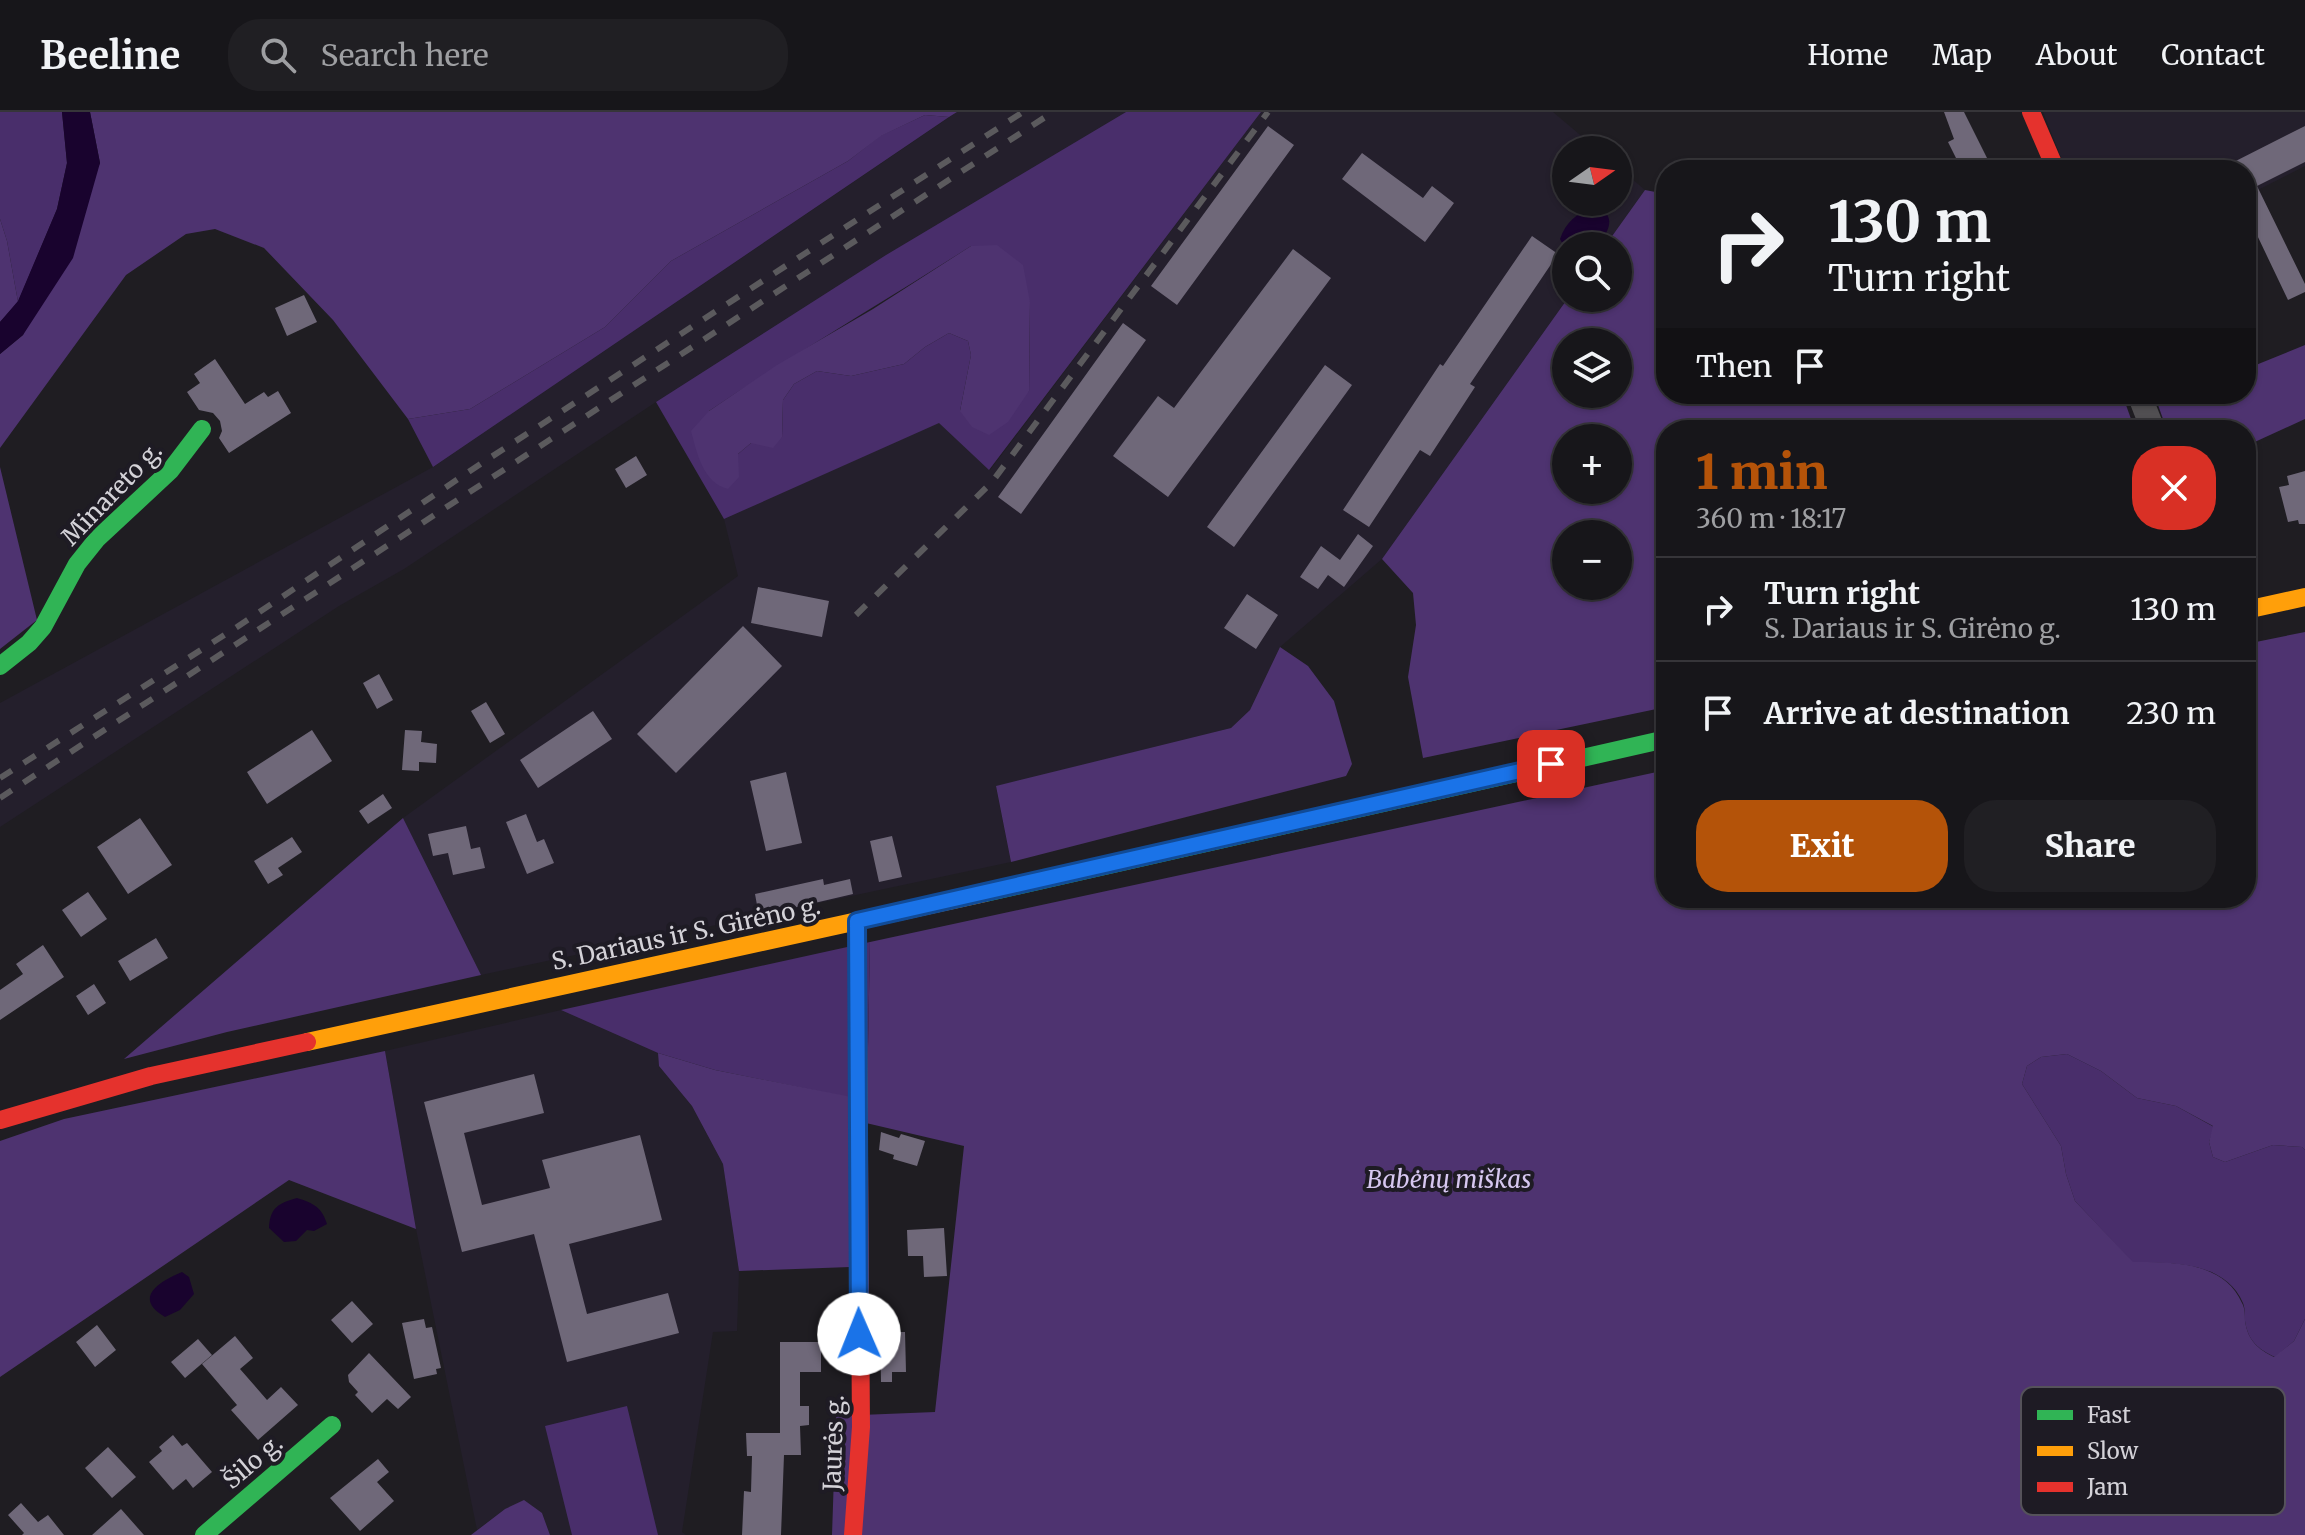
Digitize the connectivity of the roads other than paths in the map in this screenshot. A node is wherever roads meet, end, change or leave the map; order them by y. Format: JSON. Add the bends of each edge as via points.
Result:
{"nodes":[{"id":1,"x":2031,"y":112,"type":"edge"},
{"id":2,"x":2052,"y":160,"type":"edge"},
{"id":3,"x":202,"y":429,"type":"dead end"},
{"id":4,"x":2305,"y":597,"type":"edge"},
{"id":5,"x":2256,"y":608,"type":"edge"},
{"id":6,"x":0,"y":666,"type":"edge"},
{"id":7,"x":1656,"y":741,"type":"edge"},
{"id":8,"x":857,"y":921,"type":"junction"},
{"id":9,"x":0,"y":1120,"type":"edge"},
{"id":10,"x":332,"y":1425,"type":"dead end"},
{"id":11,"x":204,"y":1535,"type":"edge"},
{"id":12,"x":853,"y":1535,"type":"edge"}],
"edges":[{"from":1,"to":2,"type":"main road"},
{"from":3,"to":6,"type":"main road","name":"Minareto g.","via":[[170,471],[97,539],[43,627]]},
{"from":4,"to":5,"type":"main road"},
{"from":7,"to":8,"type":"main road","name":"S. Dariaus ir S. Girėno g."},
{"from":8,"to":9,"type":"main road","name":"S. Dariaus ir S. Girėno g.","via":[[151,1076]]},
{"from":8,"to":12,"type":"main road","name":"Jaurės g.","via":[[861,1427]]},
{"from":10,"to":11,"type":"main road","name":"Šilo g."}]}
